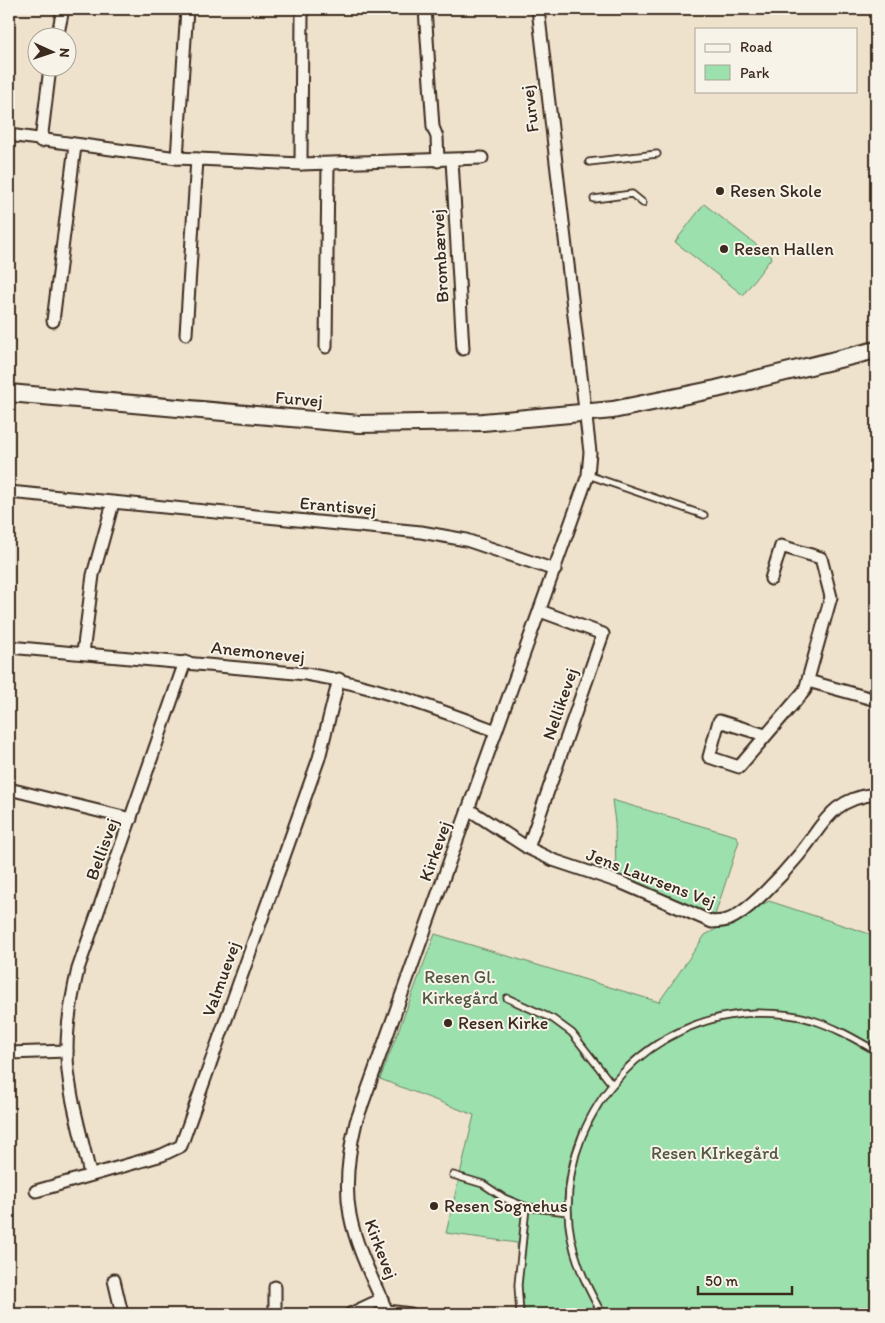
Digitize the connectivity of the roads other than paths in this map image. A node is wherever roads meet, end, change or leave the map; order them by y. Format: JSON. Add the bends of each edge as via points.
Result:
{"nodes":[{"id":1,"x":63,"y":9,"type":"edge"},
{"id":2,"x":187,"y":9,"type":"edge"},
{"id":3,"x":302,"y":9,"type":"edge"},
{"id":4,"x":425,"y":9,"type":"edge"},
{"id":5,"x":538,"y":9,"type":"edge"},
{"id":6,"x":59,"y":28,"type":"edge"},
{"id":7,"x":49,"y":78,"type":"edge"},
{"id":8,"x":9,"y":135,"type":"edge"},
{"id":9,"x":41,"y":141,"type":"junction"},
{"id":10,"x":75,"y":146,"type":"junction"},
{"id":11,"x":657,"y":154,"type":"dead end"},
{"id":12,"x":177,"y":158,"type":"junction"},
{"id":13,"x":482,"y":158,"type":"dead end"},
{"id":14,"x":197,"y":159,"type":"junction"},
{"id":15,"x":452,"y":160,"type":"junction"},
{"id":16,"x":438,"y":161,"type":"junction"},
{"id":17,"x":589,"y":162,"type":"dead end"},
{"id":18,"x":301,"y":164,"type":"junction"},
{"id":19,"x":328,"y":164,"type":"junction"},
{"id":20,"x":594,"y":199,"type":"dead end"},
{"id":21,"x":643,"y":203,"type":"dead end"},
{"id":22,"x":53,"y":321,"type":"dead end"},
{"id":23,"x":186,"y":334,"type":"dead end"},
{"id":24,"x":326,"y":347,"type":"dead end"},
{"id":25,"x":463,"y":350,"type":"dead end"},
{"id":26,"x":876,"y":350,"type":"edge"},
{"id":27,"x":9,"y":393,"type":"edge"},
{"id":28,"x":586,"y":414,"type":"junction"},
{"id":29,"x":588,"y":475,"type":"junction"},
{"id":30,"x":9,"y":492,"type":"edge"},
{"id":31,"x":113,"y":503,"type":"junction"},
{"id":32,"x":704,"y":515,"type":"dead end"},
{"id":33,"x":555,"y":570,"type":"junction"},
{"id":34,"x":771,"y":579,"type":"dead end"},
{"id":35,"x":540,"y":610,"type":"junction"},
{"id":36,"x":9,"y":646,"type":"edge"},
{"id":37,"x":83,"y":653,"type":"junction"},
{"id":38,"x":185,"y":662,"type":"junction"},
{"id":39,"x":339,"y":679,"type":"junction"},
{"id":40,"x":808,"y":681,"type":"junction"},
{"id":41,"x":876,"y":700,"type":"edge"},
{"id":42,"x":496,"y":731,"type":"junction"},
{"id":43,"x":765,"y":735,"type":"junction"},
{"id":44,"x":9,"y":789,"type":"edge"},
{"id":45,"x":876,"y":794,"type":"edge"},
{"id":46,"x":468,"y":809,"type":"junction"},
{"id":47,"x":132,"y":819,"type":"junction"},
{"id":48,"x":528,"y":848,"type":"junction"},
{"id":49,"x":507,"y":998,"type":"dead end"},
{"id":50,"x":67,"y":1051,"type":"junction"},
{"id":51,"x":876,"y":1051,"type":"edge"},
{"id":52,"x":9,"y":1053,"type":"edge"},
{"id":53,"x":612,"y":1084,"type":"junction"},
{"id":54,"x":90,"y":1174,"type":"junction"},
{"id":55,"x":453,"y":1175,"type":"dead end"},
{"id":56,"x":36,"y":1191,"type":"dead end"},
{"id":57,"x":526,"y":1207,"type":"junction"},
{"id":58,"x":568,"y":1212,"type":"junction"},
{"id":59,"x":114,"y":1280,"type":"dead end"},
{"id":60,"x":275,"y":1287,"type":"dead end"},
{"id":61,"x":382,"y":1299,"type":"junction"},
{"id":62,"x":388,"y":1313,"type":"edge"},
{"id":63,"x":122,"y":1314,"type":"edge"},
{"id":64,"x":275,"y":1314,"type":"edge"},
{"id":65,"x":350,"y":1314,"type":"edge"},
{"id":66,"x":411,"y":1314,"type":"edge"},
{"id":67,"x":520,"y":1314,"type":"edge"},
{"id":68,"x":602,"y":1314,"type":"edge"}],
"edges":[{"from":1,"to":6,"type":"street"},
{"from":2,"to":12,"type":"street"},
{"from":3,"to":18,"type":"street"},
{"from":4,"to":16,"type":"street"},
{"from":5,"to":28,"type":"street","name":"Furvej"},
{"from":7,"to":9,"type":"street"},
{"from":8,"to":9,"type":"street"},
{"from":9,"to":10,"type":"street"},
{"from":10,"to":12,"type":"street"},
{"from":10,"to":22,"type":"street"},
{"from":11,"to":17,"type":"lane"},
{"from":12,"to":14,"type":"street"},
{"from":13,"to":15,"type":"street"},
{"from":14,"to":18,"type":"street"},
{"from":14,"to":23,"type":"street"},
{"from":15,"to":16,"type":"street"},
{"from":15,"to":25,"type":"street","name":"Brombærvej"},
{"from":16,"to":19,"type":"street"},
{"from":18,"to":19,"type":"street"},
{"from":19,"to":24,"type":"street"},
{"from":20,"to":21,"type":"lane","via":[[632,194]]},
{"from":26,"to":28,"type":"main road","name":"Furvej","via":[[716,389]]},
{"from":27,"to":28,"type":"main road","name":"Furvej","via":[[359,424],[483,422]]},
{"from":28,"to":29,"type":"street","name":"Kirkevej","via":[[590,452]]},
{"from":29,"to":32,"type":"lane"},
{"from":29,"to":33,"type":"street","name":"Kirkevej"},
{"from":30,"to":31,"type":"street","name":"Erantisvej"},
{"from":31,"to":33,"type":"street","name":"Erantisvej","via":[[421,532],[466,540]]},
{"from":31,"to":37,"type":"street","via":[[92,575]]},
{"from":33,"to":35,"type":"street","name":"Kirkevej"},
{"from":34,"to":40,"type":"street","via":[[781,546],[821,558],[831,597]]},
{"from":35,"to":42,"type":"street","name":"Kirkevej"},
{"from":35,"to":48,"type":"street","name":"Nellikevej","via":[[603,634]]},
{"from":36,"to":37,"type":"street","name":"Anemonevej"},
{"from":37,"to":38,"type":"street","name":"Anemonevej"},
{"from":38,"to":39,"type":"street","name":"Anemonevej"},
{"from":38,"to":47,"type":"street","name":"Bellisvej"},
{"from":39,"to":42,"type":"street","name":"Anemonevej","via":[[382,690]]},
{"from":39,"to":54,"type":"street","name":"Valmuevej","via":[[319,758],[181,1146],[162,1155]]},
{"from":40,"to":41,"type":"street"},
{"from":40,"to":43,"type":"street","via":[[805,690]]},
{"from":42,"to":46,"type":"street","name":"Kirkevej"},
{"from":43,"to":43,"type":"street","via":[[739,767],[709,757],[719,722]]},
{"from":44,"to":47,"type":"street"},
{"from":45,"to":48,"type":"street","name":"Jens Laursens Vej","via":[[852,799],[836,809],[771,886],[728,920],[712,922],[622,883],[553,860]]},
{"from":46,"to":48,"type":"street","name":"Jens Laursens Vej"},
{"from":46,"to":61,"type":"street","name":"Kirkevej","via":[[350,1146],[346,1182],[351,1226]]},
{"from":47,"to":50,"type":"street","name":"Bellisvej","via":[[78,969],[70,1006]]},
{"from":49,"to":53,"type":"lane","via":[[553,1019],[572,1033]]},
{"from":50,"to":52,"type":"street"},
{"from":50,"to":54,"type":"street","name":"Bellisvej"},
{"from":51,"to":53,"type":"lane","via":[[845,1032],[810,1019],[774,1013],[738,1014],[701,1022],[668,1036],[637,1057]]},
{"from":53,"to":58,"type":"lane","via":[[592,1112],[578,1144],[570,1178]]},
{"from":54,"to":56,"type":"street","name":"Valmuevej"},
{"from":55,"to":57,"type":"lane","via":[[483,1184]]},
{"from":57,"to":58,"type":"lane"},
{"from":57,"to":67,"type":"lane","via":[[518,1284]]},
{"from":58,"to":68,"type":"lane","via":[[577,1261],[585,1284]]},
{"from":59,"to":63,"type":"street"},
{"from":60,"to":64,"type":"street"},
{"from":61,"to":62,"type":"street","name":"Kirkevej"},
{"from":61,"to":65,"type":"street","name":"Kirkevej"},
{"from":62,"to":66,"type":"street","name":"Kirkevej"}]}
